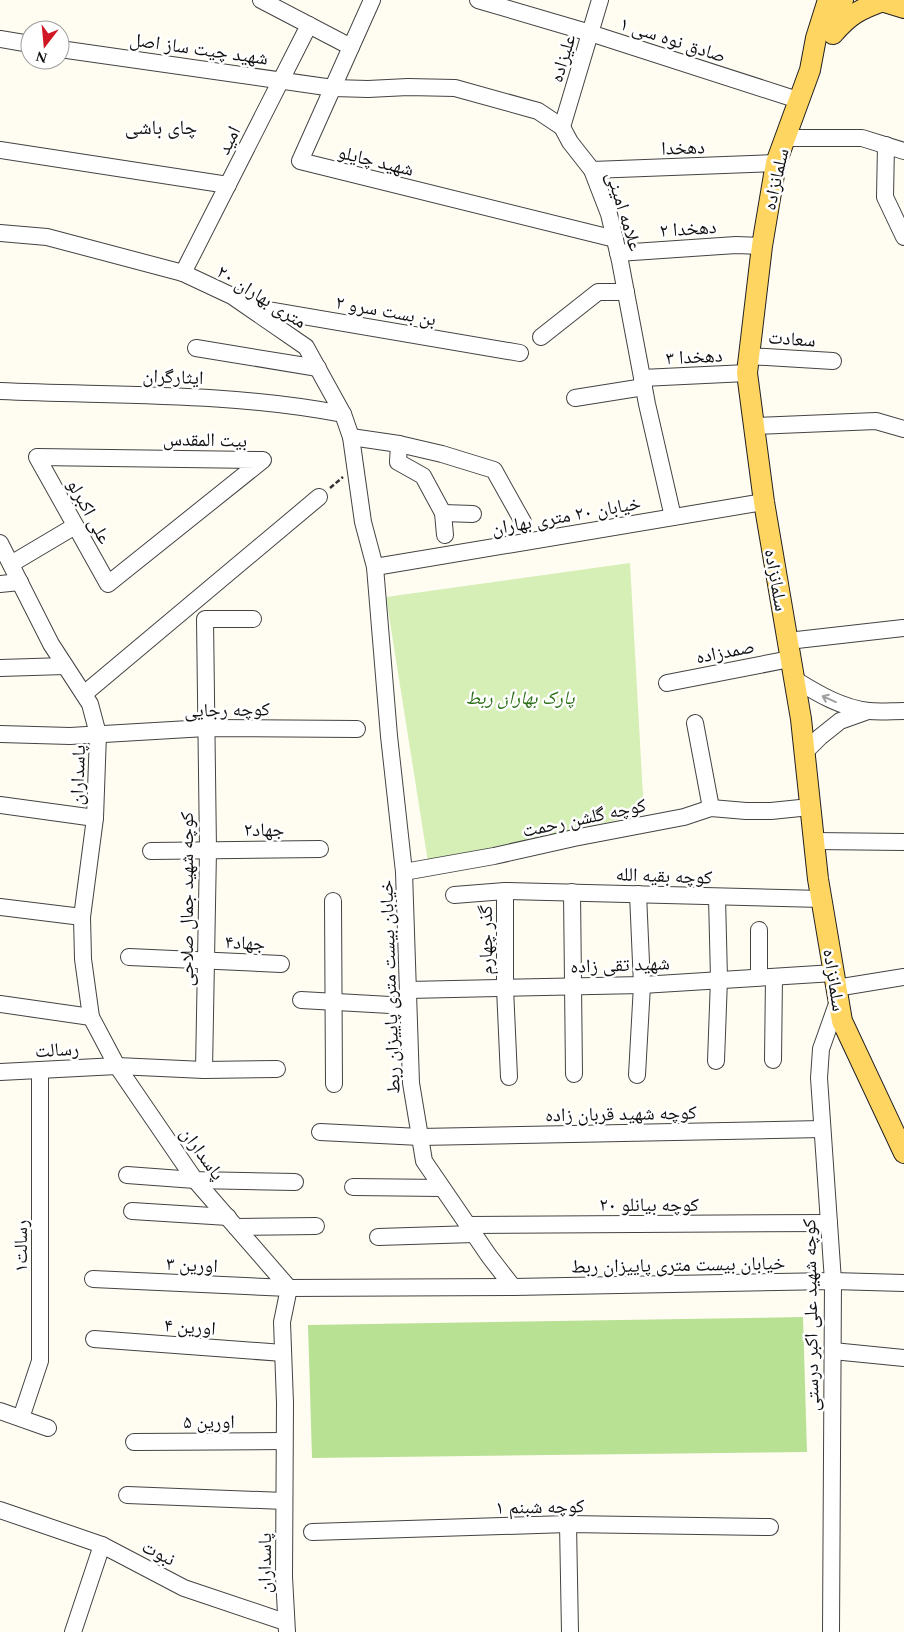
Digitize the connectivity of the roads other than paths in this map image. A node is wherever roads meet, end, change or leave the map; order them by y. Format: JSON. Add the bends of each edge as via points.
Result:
{"nodes":[{"id":1,"x":261,"y":0,"type":"edge"},
{"id":2,"x":372,"y":0,"type":"edge"},
{"id":3,"x":478,"y":0,"type":"edge"},
{"id":4,"x":600,"y":0,"type":"edge"},
{"id":5,"x":810,"y":0,"type":"edge"},
{"id":6,"x":828,"y":0,"type":"edge"},
{"id":7,"x":843,"y":0,"type":"edge"},
{"id":8,"x":881,"y":1,"type":"edge"},
{"id":9,"x":904,"y":8,"type":"edge"},
{"id":10,"x":309,"y":25,"type":"junction"},
{"id":11,"x":590,"y":34,"type":"junction"},
{"id":12,"x":0,"y":39,"type":"edge"},
{"id":13,"x":821,"y":41,"type":"junction"},
{"id":14,"x":20,"y":42,"type":"edge"},
{"id":15,"x":351,"y":47,"type":"junction"},
{"id":16,"x":70,"y":50,"type":"edge"},
{"id":17,"x":281,"y":80,"type":"junction"},
{"id":18,"x":333,"y":88,"type":"junction"},
{"id":19,"x":798,"y":100,"type":"junction"},
{"id":20,"x":562,"y":127,"type":"junction"},
{"id":21,"x":784,"y":138,"type":"junction"},
{"id":22,"x":886,"y":145,"type":"junction"},
{"id":23,"x":0,"y":150,"type":"edge"},
{"id":24,"x":904,"y":151,"type":"edge"},
{"id":25,"x":776,"y":163,"type":"junction"},
{"id":26,"x":592,"y":170,"type":"junction"},
{"id":27,"x":228,"y":185,"type":"junction"},
{"id":28,"x":0,"y":233,"type":"edge"},
{"id":29,"x":904,"y":237,"type":"edge"},
{"id":30,"x":616,"y":246,"type":"junction"},
{"id":31,"x":762,"y":246,"type":"junction"},
{"id":32,"x":183,"y":273,"type":"junction"},
{"id":33,"x":626,"y":292,"type":"junction"},
{"id":34,"x":245,"y":306,"type":"junction"},
{"id":35,"x":541,"y":337,"type":"dead end"},
{"id":36,"x":196,"y":348,"type":"dead end"},
{"id":37,"x":520,"y":353,"type":"dead end"},
{"id":38,"x":833,"y":361,"type":"dead end"},
{"id":39,"x":748,"y":364,"type":"junction"},
{"id":40,"x":318,"y":368,"type":"junction"},
{"id":41,"x":643,"y":383,"type":"junction"},
{"id":42,"x":0,"y":391,"type":"edge"},
{"id":43,"x":575,"y":398,"type":"dead end"},
{"id":44,"x":343,"y":414,"type":"junction"},
{"id":45,"x":754,"y":426,"type":"junction"},
{"id":46,"x":904,"y":429,"type":"edge"},
{"id":47,"x":351,"y":437,"type":"junction"},
{"id":48,"x":398,"y":444,"type":"junction"},
{"id":49,"x":37,"y":456,"type":"joint"},
{"id":50,"x":319,"y":497,"type":"road end"},
{"id":51,"x":764,"y":502,"type":"junction"},
{"id":52,"x":443,"y":513,"type":"junction"},
{"id":53,"x":474,"y":514,"type":"dead end"},
{"id":54,"x":673,"y":517,"type":"junction"},
{"id":55,"x":523,"y":522,"type":"dead end"},
{"id":56,"x":75,"y":526,"type":"junction"},
{"id":57,"x":445,"y":534,"type":"dead end"},
{"id":58,"x":0,"y":543,"type":"edge"},
{"id":59,"x":11,"y":564,"type":"junction"},
{"id":60,"x":375,"y":567,"type":"junction"},
{"id":61,"x":20,"y":582,"type":"junction"},
{"id":62,"x":0,"y":584,"type":"edge"},
{"id":63,"x":108,"y":584,"type":"joint"},
{"id":64,"x":253,"y":619,"type":"dead end"},
{"id":65,"x":903,"y":628,"type":"dead end"},
{"id":66,"x":789,"y":650,"type":"junction"},
{"id":67,"x":65,"y":666,"type":"junction"},
{"id":68,"x":0,"y":668,"type":"edge"},
{"id":69,"x":794,"y":679,"type":"junction"},
{"id":70,"x":667,"y":683,"type":"dead end"},
{"id":71,"x":84,"y":694,"type":"junction"},
{"id":72,"x":868,"y":711,"type":"junction"},
{"id":73,"x":904,"y":711,"type":"edge"},
{"id":74,"x":695,"y":723,"type":"dead end"},
{"id":75,"x":206,"y":728,"type":"junction"},
{"id":76,"x":357,"y":729,"type":"dead end"},
{"id":77,"x":0,"y":734,"type":"edge"},
{"id":78,"x":98,"y":734,"type":"junction"},
{"id":79,"x":804,"y":753,"type":"junction"},
{"id":80,"x":0,"y":805,"type":"edge"},
{"id":81,"x":810,"y":807,"type":"junction"},
{"id":82,"x":711,"y":808,"type":"junction"},
{"id":83,"x":95,"y":818,"type":"junction"},
{"id":84,"x":814,"y":840,"type":"junction"},
{"id":85,"x":904,"y":842,"type":"edge"},
{"id":86,"x":320,"y":849,"type":"dead end"},
{"id":87,"x":208,"y":850,"type":"junction"},
{"id":88,"x":151,"y":851,"type":"dead end"},
{"id":89,"x":404,"y":872,"type":"junction"},
{"id":90,"x":505,"y":891,"type":"junction"},
{"id":91,"x":572,"y":892,"type":"junction"},
{"id":92,"x":638,"y":894,"type":"junction"},
{"id":93,"x":454,"y":895,"type":"dead end"},
{"id":94,"x":717,"y":898,"type":"junction"},
{"id":95,"x":822,"y":899,"type":"junction"},
{"id":96,"x":333,"y":901,"type":"dead end"},
{"id":97,"x":0,"y":907,"type":"edge"},
{"id":98,"x":82,"y":918,"type":"junction"},
{"id":99,"x":759,"y":930,"type":"dead end"},
{"id":100,"x":129,"y":957,"type":"dead end"},
{"id":101,"x":207,"y":960,"type":"junction"},
{"id":102,"x":281,"y":964,"type":"dead end"},
{"id":103,"x":767,"y":977,"type":"junction"},
{"id":104,"x":904,"y":977,"type":"edge"},
{"id":105,"x":719,"y":979,"type":"junction"},
{"id":106,"x":642,"y":985,"type":"junction"},
{"id":107,"x":572,"y":986,"type":"junction"},
{"id":108,"x":836,"y":987,"type":"junction"},
{"id":109,"x":505,"y":988,"type":"junction"},
{"id":110,"x":408,"y":998,"type":"junction"},
{"id":111,"x":301,"y":1000,"type":"dead end"},
{"id":112,"x":335,"y":1002,"type":"junction"},
{"id":113,"x":0,"y":1004,"type":"edge"},
{"id":114,"x":91,"y":1017,"type":"junction"},
{"id":115,"x":773,"y":1060,"type":"dead end"},
{"id":116,"x":716,"y":1061,"type":"dead end"},
{"id":117,"x":117,"y":1066,"type":"junction"},
{"id":118,"x":40,"y":1070,"type":"junction"},
{"id":119,"x":204,"y":1070,"type":"junction"},
{"id":120,"x":277,"y":1070,"type":"dead end"},
{"id":121,"x":0,"y":1072,"type":"edge"},
{"id":122,"x":574,"y":1074,"type":"dead end"},
{"id":123,"x":637,"y":1075,"type":"dead end"},
{"id":124,"x":509,"y":1077,"type":"dead end"},
{"id":125,"x":334,"y":1084,"type":"dead end"},
{"id":126,"x":822,"y":1128,"type":"junction"},
{"id":127,"x":320,"y":1132,"type":"dead end"},
{"id":128,"x":420,"y":1137,"type":"junction"},
{"id":129,"x":904,"y":1153,"type":"edge"},
{"id":130,"x":127,"y":1174,"type":"dead end"},
{"id":131,"x":195,"y":1180,"type":"junction"},
{"id":132,"x":295,"y":1182,"type":"dead end"},
{"id":133,"x":353,"y":1187,"type":"dead end"},
{"id":134,"x":442,"y":1188,"type":"junction"},
{"id":135,"x":132,"y":1211,"type":"dead end"},
{"id":136,"x":232,"y":1222,"type":"junction"},
{"id":137,"x":829,"y":1223,"type":"junction"},
{"id":138,"x":316,"y":1226,"type":"dead end"},
{"id":139,"x":471,"y":1230,"type":"junction"},
{"id":140,"x":378,"y":1237,"type":"dead end"},
{"id":141,"x":93,"y":1279,"type":"dead end"},
{"id":142,"x":833,"y":1281,"type":"junction"},
{"id":143,"x":904,"y":1283,"type":"edge"},
{"id":144,"x":513,"y":1287,"type":"junction"},
{"id":145,"x":289,"y":1288,"type":"junction"},
{"id":146,"x":94,"y":1339,"type":"dead end"},
{"id":147,"x":832,"y":1351,"type":"junction"},
{"id":148,"x":283,"y":1353,"type":"junction"},
{"id":149,"x":904,"y":1358,"type":"edge"},
{"id":150,"x":0,"y":1410,"type":"edge"},
{"id":151,"x":21,"y":1418,"type":"junction"},
{"id":152,"x":48,"y":1428,"type":"dead end"},
{"id":153,"x":284,"y":1441,"type":"junction"},
{"id":154,"x":134,"y":1442,"type":"dead end"},
{"id":155,"x":127,"y":1495,"type":"dead end"},
{"id":156,"x":284,"y":1501,"type":"junction"},
{"id":157,"x":0,"y":1510,"type":"edge"},
{"id":158,"x":568,"y":1524,"type":"junction"},
{"id":159,"x":770,"y":1527,"type":"dead end"},
{"id":160,"x":312,"y":1532,"type":"dead end"},
{"id":161,"x":102,"y":1545,"type":"junction"},
{"id":162,"x":286,"y":1627,"type":"edge"},
{"id":163,"x":73,"y":1632,"type":"edge"},
{"id":164,"x":570,"y":1632,"type":"edge"},
{"id":165,"x":830,"y":1632,"type":"edge"}],
"edges":[{"from":1,"to":10,"type":"street"},
{"from":2,"to":15,"type":"street","name":"شهید چایلو"},
{"from":3,"to":11,"type":"street","name":"صادق نوه سی ۱"},
{"from":4,"to":11,"type":"street","name":"علیزاده"},
{"from":5,"to":13,"type":"main road"},
{"from":6,"to":13,"type":"main road"},
{"from":7,"to":13,"type":"main road"},
{"from":8,"to":9,"type":"main road"},
{"from":8,"to":13,"type":"main road","via":[[860,9]]},
{"from":10,"to":15,"type":"street"},
{"from":10,"to":17,"type":"street","name":"امید"},
{"from":11,"to":19,"type":"street","name":"صادق نوه سی ۱"},
{"from":11,"to":20,"type":"street","name":"علیزاده"},
{"from":12,"to":14,"type":"street"},
{"from":13,"to":19,"type":"main road","name":"سلمانزاده"},
{"from":15,"to":18,"type":"street","name":"شهید چایلو"},
{"from":16,"to":17,"type":"street","name":"شهید چیت ساز اصل"},
{"from":17,"to":18,"type":"street","name":"شهید چیت ساز اصل"},
{"from":17,"to":27,"type":"street","name":"امید"},
{"from":18,"to":20,"type":"street","name":"علامه امینی","via":[[455,88],[538,111]]},
{"from":18,"to":30,"type":"street","name":"شهید چایلو","via":[[300,161]]},
{"from":19,"to":21,"type":"main road","name":"سلمانزاده"},
{"from":20,"to":26,"type":"street","name":"علامه امینی"},
{"from":21,"to":22,"type":"street","via":[[862,138]]},
{"from":21,"to":25,"type":"main road","name":"سلمانزاده"},
{"from":22,"to":24,"type":"street"},
{"from":22,"to":29,"type":"street","via":[[885,197]]},
{"from":23,"to":27,"type":"street"},
{"from":25,"to":26,"type":"street","name":"دهخدا"},
{"from":25,"to":31,"type":"main road","name":"سلمانزاده"},
{"from":26,"to":30,"type":"street","name":"علامه امینی","via":[[609,214]]},
{"from":27,"to":32,"type":"street","name":"امید"},
{"from":28,"to":32,"type":"street","name":"۲۰ متری بهاران","via":[[47,237]]},
{"from":30,"to":31,"type":"street","name":"دهخدا ۲"},
{"from":30,"to":33,"type":"street","name":"علامه امینی"},
{"from":31,"to":39,"type":"main road","name":"سلمانزاده"},
{"from":32,"to":34,"type":"street","name":"۲۰ متری بهاران","via":[[232,296]]},
{"from":33,"to":35,"type":"street","via":[[598,292]]},
{"from":33,"to":41,"type":"street","name":"علامه امینی"},
{"from":34,"to":37,"type":"street","name":"بن بست سرو ۲"},
{"from":34,"to":40,"type":"street","name":"۲۰ متری بهاران","via":[[306,347]]},
{"from":36,"to":40,"type":"street"},
{"from":38,"to":39,"type":"street","name":"سعادت"},
{"from":39,"to":41,"type":"street","name":"دهخدا ۳"},
{"from":39,"to":45,"type":"main road","name":"سلمانزاده"},
{"from":40,"to":44,"type":"street","name":"۲۰ متری بهاران"},
{"from":41,"to":43,"type":"street","name":"دهخدا ۳"},
{"from":41,"to":54,"type":"street","name":"علامه امینی"},
{"from":42,"to":44,"type":"street","name":"ایثارگران","via":[[189,396]]},
{"from":44,"to":47,"type":"street","name":"۲۰ متری بهاران"},
{"from":45,"to":46,"type":"street","via":[[876,421]]},
{"from":45,"to":51,"type":"main road","name":"سلمانزاده"},
{"from":47,"to":48,"type":"street"},
{"from":47,"to":60,"type":"street","name":"۲۰ متری بهاران","via":[[363,522]]},
{"from":48,"to":52,"type":"street","via":[[398,462],[423,476]]},
{"from":48,"to":55,"type":"street","via":[[494,470]]},
{"from":49,"to":56,"type":"street","name":"علی اکبرلو"},
{"from":49,"to":63,"type":"street","name":"بیت المقدس","via":[[263,460]]},
{"from":50,"to":71,"type":"street"},
{"from":51,"to":54,"type":"street","name":"خیابان ۲۰ متری بهاران"},
{"from":51,"to":66,"type":"main road","name":"سلمانزاده"},
{"from":52,"to":53,"type":"street"},
{"from":52,"to":57,"type":"street"},
{"from":54,"to":60,"type":"street","name":"خیابان ۲۰ متری بهاران"},
{"from":56,"to":59,"type":"street"},
{"from":56,"to":63,"type":"street","name":"علی اکبرلو"},
{"from":58,"to":59,"type":"street","name":"پاسداران"},
{"from":59,"to":61,"type":"street","name":"پاسداران"},
{"from":60,"to":89,"type":"street","name":"خیابان بیست متری پاییزان ربط"},
{"from":61,"to":62,"type":"street"},
{"from":61,"to":67,"type":"street","name":"پاسداران"},
{"from":64,"to":75,"type":"street","name":"کوچه شهید جمال صلاحی","via":[[205,619]]},
{"from":65,"to":66,"type":"street","name":"صمدزاده"},
{"from":66,"to":69,"type":"main road","name":"سلمانزاده"},
{"from":66,"to":70,"type":"street","name":"صمدزاده"},
{"from":67,"to":68,"type":"street"},
{"from":67,"to":71,"type":"street","name":"پاسداران"},
{"from":72,"to":69,"type":"street","one_way":true,"via":[[822,696]]},
{"from":69,"to":79,"type":"main road","name":"سلمانزاده"},
{"from":71,"to":78,"type":"street","name":"پاسداران"},
{"from":72,"to":73,"type":"street"},
{"from":72,"to":79,"type":"street","via":[[840,721]]},
{"from":74,"to":82,"type":"street"},
{"from":75,"to":76,"type":"street","name":"کوچه رجایی"},
{"from":75,"to":78,"type":"street","name":"کوچه رجایی"},
{"from":75,"to":87,"type":"street","name":"کوچه شهید جمال صلاحی"},
{"from":77,"to":78,"type":"street","name":"کوچه رجایی"},
{"from":78,"to":83,"type":"street","name":"پاسداران"},
{"from":79,"to":81,"type":"main road","name":"سلمانزاده"},
{"from":80,"to":83,"type":"street"},
{"from":81,"to":82,"type":"street","name":"کوچه گلشن رحمت","via":[[771,811]]},
{"from":81,"to":84,"type":"main road","name":"سلمانزاده"},
{"from":82,"to":89,"type":"street","name":"کوچه گلشن رحمت","via":[[684,817]]},
{"from":83,"to":98,"type":"street","name":"پاسداران"},
{"from":84,"to":85,"type":"street"},
{"from":84,"to":95,"type":"main road","name":"سلمانزاده"},
{"from":86,"to":87,"type":"street","name":"جهاد۲"},
{"from":87,"to":88,"type":"street","name":"جهاد۲"},
{"from":87,"to":101,"type":"street","name":"کوچه شهید جمال صلاحی"},
{"from":89,"to":110,"type":"street","name":"خیابان بیست متری پاییزان ربط"},
{"from":90,"to":91,"type":"street","name":"کوچه بقیه الله"},
{"from":90,"to":93,"type":"street","name":"کوچه بقیه الله"},
{"from":90,"to":109,"type":"street","name":"گذر چهارم"},
{"from":91,"to":92,"type":"street","name":"کوچه بقیه الله"},
{"from":91,"to":107,"type":"street"},
{"from":92,"to":94,"type":"street","name":"کوچه بقیه الله"},
{"from":92,"to":106,"type":"street"},
{"from":94,"to":95,"type":"street","name":"کوچه بقیه الله"},
{"from":94,"to":105,"type":"street"},
{"from":95,"to":108,"type":"main road","name":"سلمانزاده"},
{"from":96,"to":112,"type":"street"},
{"from":97,"to":98,"type":"street"},
{"from":98,"to":114,"type":"street","name":"پاسداران","via":[[82,959]]},
{"from":99,"to":103,"type":"street"},
{"from":100,"to":101,"type":"street","name":"جهاد۴"},
{"from":101,"to":102,"type":"street","name":"جهاد۴"},
{"from":101,"to":119,"type":"street","name":"کوچه شهید جمال صلاحی"},
{"from":103,"to":105,"type":"street","name":"شهید تقی زاده"},
{"from":103,"to":108,"type":"street","name":"شهید تقی زاده"},
{"from":103,"to":115,"type":"street"},
{"from":104,"to":108,"type":"street","name":"شهید تقی زاده"},
{"from":105,"to":106,"type":"street","name":"شهید تقی زاده"},
{"from":105,"to":116,"type":"street"},
{"from":106,"to":107,"type":"street","name":"شهید تقی زاده"},
{"from":106,"to":123,"type":"street"},
{"from":107,"to":109,"type":"street","name":"شهید تقی زاده"},
{"from":107,"to":122,"type":"street"},
{"from":108,"to":126,"type":"street","name":"کوچه شهید علی اکبر درستی","via":[[821,1049]]},
{"from":108,"to":129,"type":"main road","name":"سلمانزاده","via":[[842,1021]]},
{"from":109,"to":110,"type":"street","name":"شهید تقی زاده"},
{"from":109,"to":124,"type":"street","name":"گذر چهارم"},
{"from":110,"to":112,"type":"street","name":"شهید تقی زاده"},
{"from":110,"to":128,"type":"street","name":"خیابان بیست متری پاییزان ربط","via":[[411,1083]]},
{"from":111,"to":112,"type":"street","name":"شهید تقی زاده"},
{"from":112,"to":125,"type":"street"},
{"from":113,"to":114,"type":"street"},
{"from":114,"to":117,"type":"street","name":"پاسداران"},
{"from":117,"to":118,"type":"street","name":"رسالت"},
{"from":117,"to":119,"type":"street","name":"رسالت"},
{"from":117,"to":131,"type":"street","name":"پاسداران"},
{"from":118,"to":121,"type":"street","name":"رسالت"},
{"from":118,"to":151,"type":"street","name":"رسالت۱","via":[[40,1361]]},
{"from":119,"to":120,"type":"street","name":"رسالت"},
{"from":126,"to":128,"type":"street","name":"کوچه شهید قربان زاده"},
{"from":126,"to":137,"type":"street","name":"کوچه شهید علی اکبر درستی"},
{"from":127,"to":128,"type":"street","name":"کوچه شهید قربان زاده"},
{"from":128,"to":134,"type":"street","name":"خیابان بیست متری پاییزان ربط","via":[[424,1161]]},
{"from":130,"to":131,"type":"street"},
{"from":131,"to":132,"type":"street"},
{"from":131,"to":136,"type":"street","name":"پاسداران"},
{"from":133,"to":134,"type":"street"},
{"from":134,"to":139,"type":"street","name":"خیابان بیست متری پاییزان ربط"},
{"from":135,"to":136,"type":"street"},
{"from":136,"to":138,"type":"street"},
{"from":136,"to":145,"type":"street","name":"پاسداران"},
{"from":137,"to":139,"type":"street","name":"کوچه بیانلو ۲۰"},
{"from":137,"to":142,"type":"street","name":"کوچه شهید علی اکبر درستی"},
{"from":139,"to":140,"type":"street","name":"کوچه بیانلو ۲۰"},
{"from":139,"to":144,"type":"street","name":"خیابان بیست متری پاییزان ربط"},
{"from":141,"to":145,"type":"street","name":"اورین ۳"},
{"from":142,"to":143,"type":"street","name":"خیابان بیست متری پاییزان ربط"},
{"from":142,"to":144,"type":"street","name":"خیابان بیست متری پاییزان ربط"},
{"from":142,"to":147,"type":"street","name":"کوچه شهید علی اکبر درستی"},
{"from":144,"to":145,"type":"street","name":"اورین ۳"},
{"from":145,"to":148,"type":"street","name":"پاسداران","via":[[282,1322]]},
{"from":146,"to":148,"type":"street","name":"اورین ۴"},
{"from":147,"to":149,"type":"street"},
{"from":147,"to":165,"type":"street","name":"کوچه شهید علی اکبر درستی"},
{"from":148,"to":153,"type":"street","name":"پاسداران"},
{"from":150,"to":151,"type":"street"},
{"from":151,"to":152,"type":"street"},
{"from":153,"to":154,"type":"street","name":"اورین ۵"},
{"from":153,"to":156,"type":"street","name":"پاسداران"},
{"from":155,"to":156,"type":"street"},
{"from":156,"to":162,"type":"street","name":"پاسداران"},
{"from":157,"to":161,"type":"street","name":"نبوت"},
{"from":158,"to":159,"type":"street","name":"کوچه شبنم ۱"},
{"from":158,"to":160,"type":"street","name":"کوچه شبنم ۱"},
{"from":158,"to":164,"type":"street"},
{"from":161,"to":162,"type":"street","name":"نبوت","via":[[184,1588]]},
{"from":161,"to":163,"type":"street"}]}
